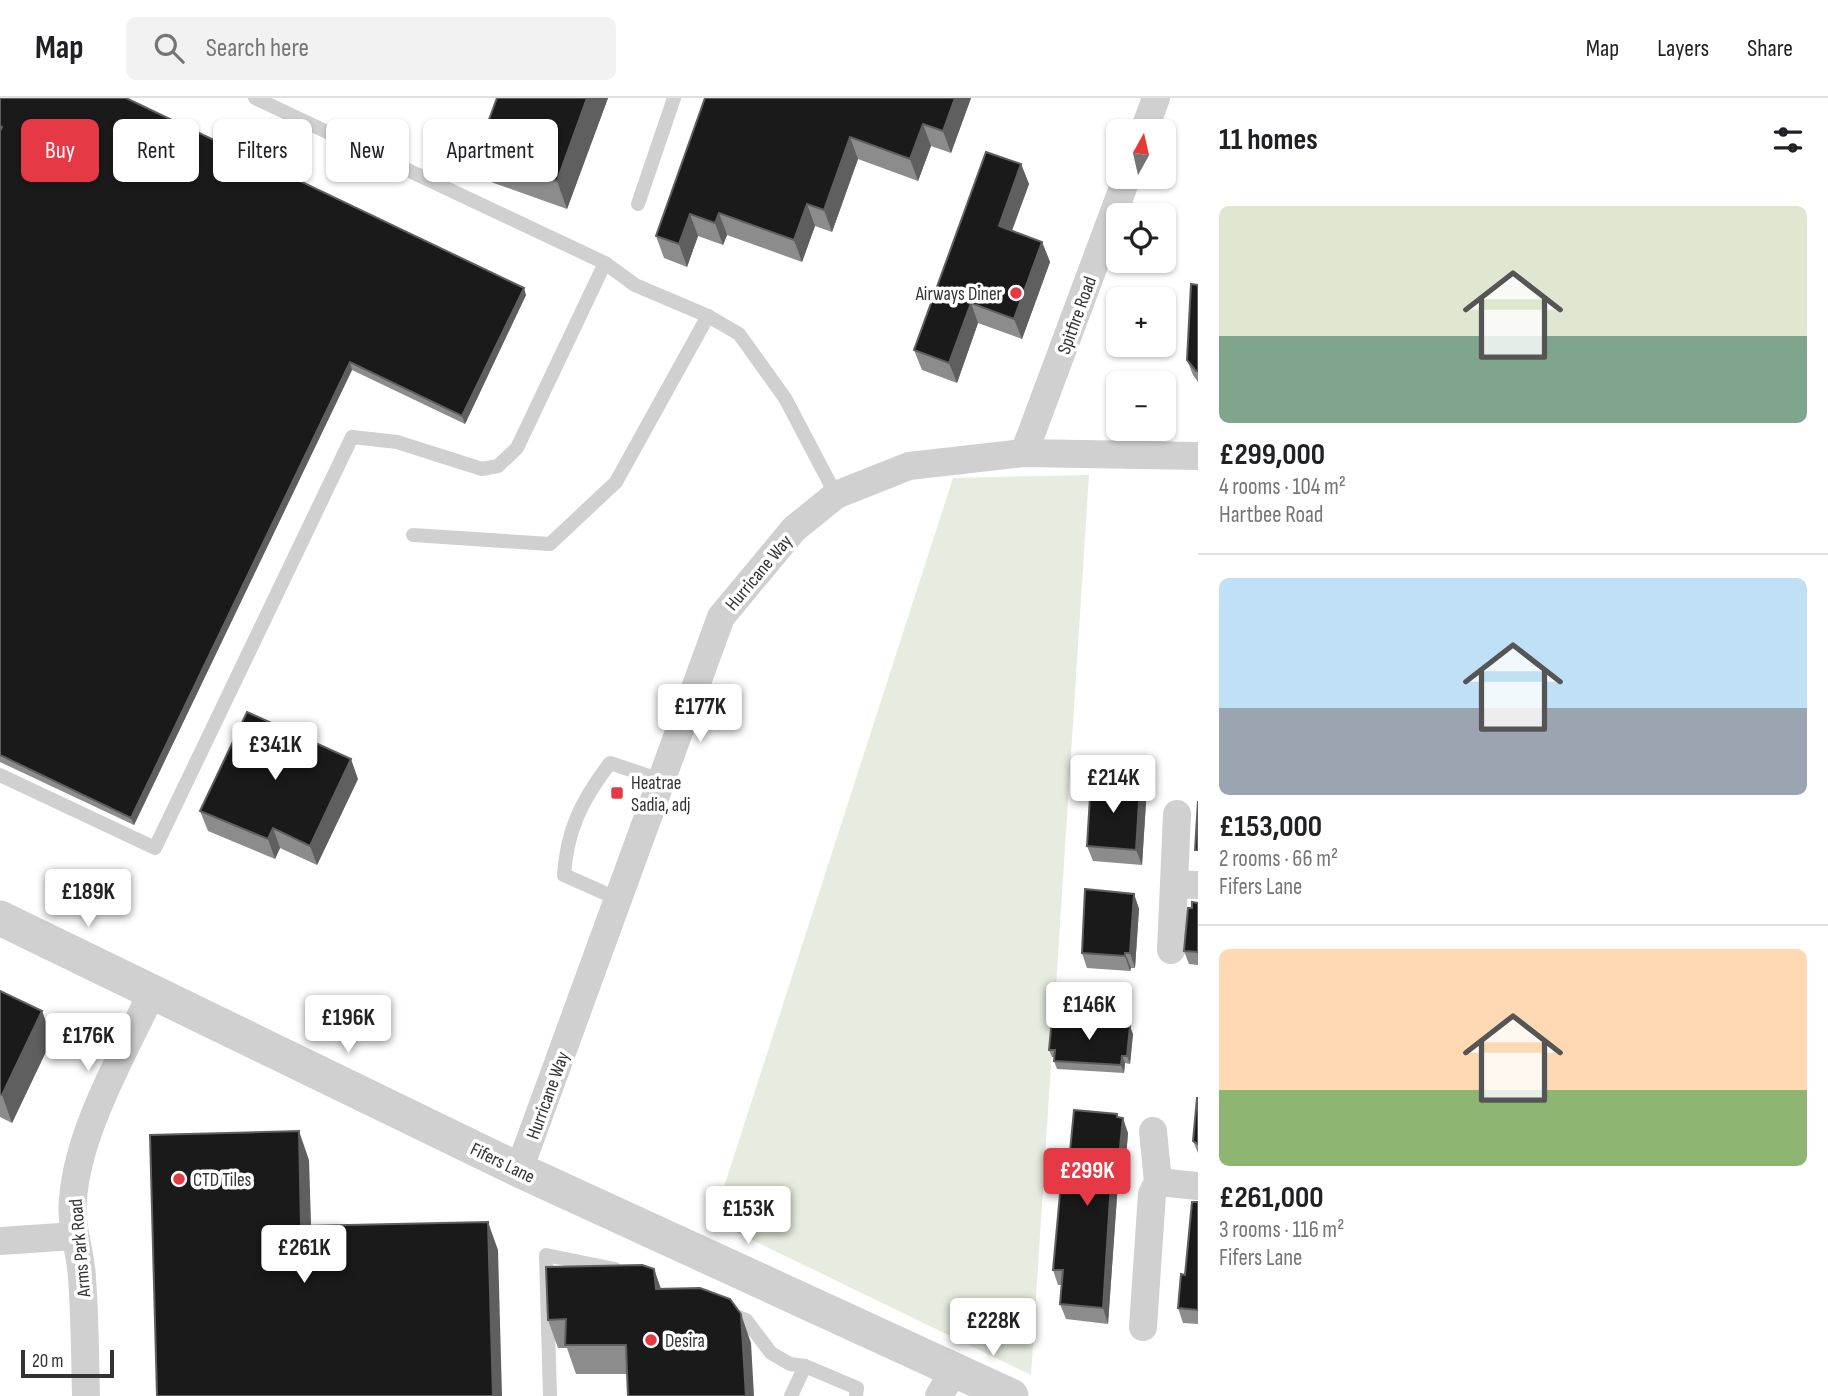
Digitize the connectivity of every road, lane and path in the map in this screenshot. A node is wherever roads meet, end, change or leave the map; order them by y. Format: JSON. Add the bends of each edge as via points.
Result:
{"nodes":[{"id":1,"x":255,"y":98,"type":"edge"},
{"id":2,"x":674,"y":98,"type":"edge"},
{"id":3,"x":1156,"y":98,"type":"edge"},
{"id":4,"x":1148,"y":119,"type":"edge"},
{"id":5,"x":1123,"y":189,"type":"edge"},
{"id":6,"x":638,"y":204,"type":"dead end"},
{"id":7,"x":605,"y":263,"type":"junction"},
{"id":8,"x":708,"y":316,"type":"junction"},
{"id":9,"x":1024,"y":453,"type":"junction"},
{"id":10,"x":1198,"y":456,"type":"edge"},
{"id":11,"x":836,"y":495,"type":"junction"},
{"id":12,"x":413,"y":534,"type":"dead end"},
{"id":13,"x":0,"y":775,"type":"edge"},
{"id":14,"x":661,"y":780,"type":"junction"},
{"id":15,"x":1177,"y":814,"type":"dead end"},
{"id":16,"x":1186,"y":885,"type":"edge"},
{"id":17,"x":618,"y":899,"type":"junction"},
{"id":18,"x":0,"y":918,"type":"edge"},
{"id":19,"x":1171,"y":950,"type":"dead end"},
{"id":20,"x":153,"y":990,"type":"junction"},
{"id":21,"x":1153,"y":1131,"type":"dead end"},
{"id":22,"x":519,"y":1170,"type":"junction"},
{"id":23,"x":1158,"y":1182,"type":"junction"},
{"id":24,"x":1198,"y":1186,"type":"edge"},
{"id":25,"x":74,"y":1236,"type":"junction"},
{"id":26,"x":0,"y":1241,"type":"edge"},
{"id":27,"x":631,"y":1274,"type":"edge"},
{"id":28,"x":711,"y":1307,"type":"edge"},
{"id":29,"x":1143,"y":1327,"type":"dead end"},
{"id":30,"x":805,"y":1366,"type":"junction"},
{"id":31,"x":946,"y":1384,"type":"edge"},
{"id":32,"x":86,"y":1396,"type":"edge"},
{"id":33,"x":550,"y":1396,"type":"edge"},
{"id":34,"x":791,"y":1396,"type":"edge"},
{"id":35,"x":856,"y":1396,"type":"edge"},
{"id":36,"x":1011,"y":1396,"type":"edge"}],
"edges":[{"from":1,"to":7,"type":"lane"},
{"from":2,"to":6,"type":"lane"},
{"from":3,"to":4,"type":"street"},
{"from":5,"to":9,"type":"street","name":"Spitfire Road"},
{"from":7,"to":8,"type":"lane","via":[[635,285]]},
{"from":7,"to":13,"type":"lane","via":[[517,448],[498,466],[482,469],[397,442],[352,437],[155,848]]},
{"from":8,"to":11,"type":"lane","via":[[739,334],[785,398]]},
{"from":8,"to":12,"type":"lane","via":[[616,482],[550,544]]},
{"from":9,"to":10,"type":"street","name":"Hurricane Way"},
{"from":9,"to":11,"type":"street","name":"Hurricane Way","via":[[909,466]]},
{"from":11,"to":14,"type":"street","name":"Hurricane Way","via":[[794,529],[720,617]]},
{"from":14,"to":17,"type":"street","name":"Hurricane Way"},
{"from":14,"to":17,"type":"lane","via":[[610,763],[586,794],[566,844],[565,876]]},
{"from":15,"to":16,"type":"street"},
{"from":16,"to":19,"type":"street"},
{"from":17,"to":22,"type":"street","name":"Hurricane Way"},
{"from":18,"to":20,"type":"street","name":"Fifers Lane"},
{"from":20,"to":22,"type":"street","name":"Fifers Lane"},
{"from":20,"to":25,"type":"street","name":"Arms Park Road","via":[[94,1120],[79,1165],[72,1202]]},
{"from":21,"to":23,"type":"street"},
{"from":22,"to":31,"type":"street","name":"Fifers Lane"},
{"from":23,"to":24,"type":"street"},
{"from":23,"to":29,"type":"street","via":[[1152,1194]]},
{"from":25,"to":26,"type":"street"},
{"from":25,"to":32,"type":"street","name":"Arms Park Road","via":[[82,1275]]},
{"from":27,"to":33,"type":"lane","via":[[546,1255]]},
{"from":28,"to":30,"type":"lane","via":[[746,1320],[771,1353]]},
{"from":30,"to":34,"type":"lane"},
{"from":30,"to":35,"type":"lane","via":[[857,1388]]},
{"from":31,"to":36,"type":"street","name":"Fifers Lane"}]}
